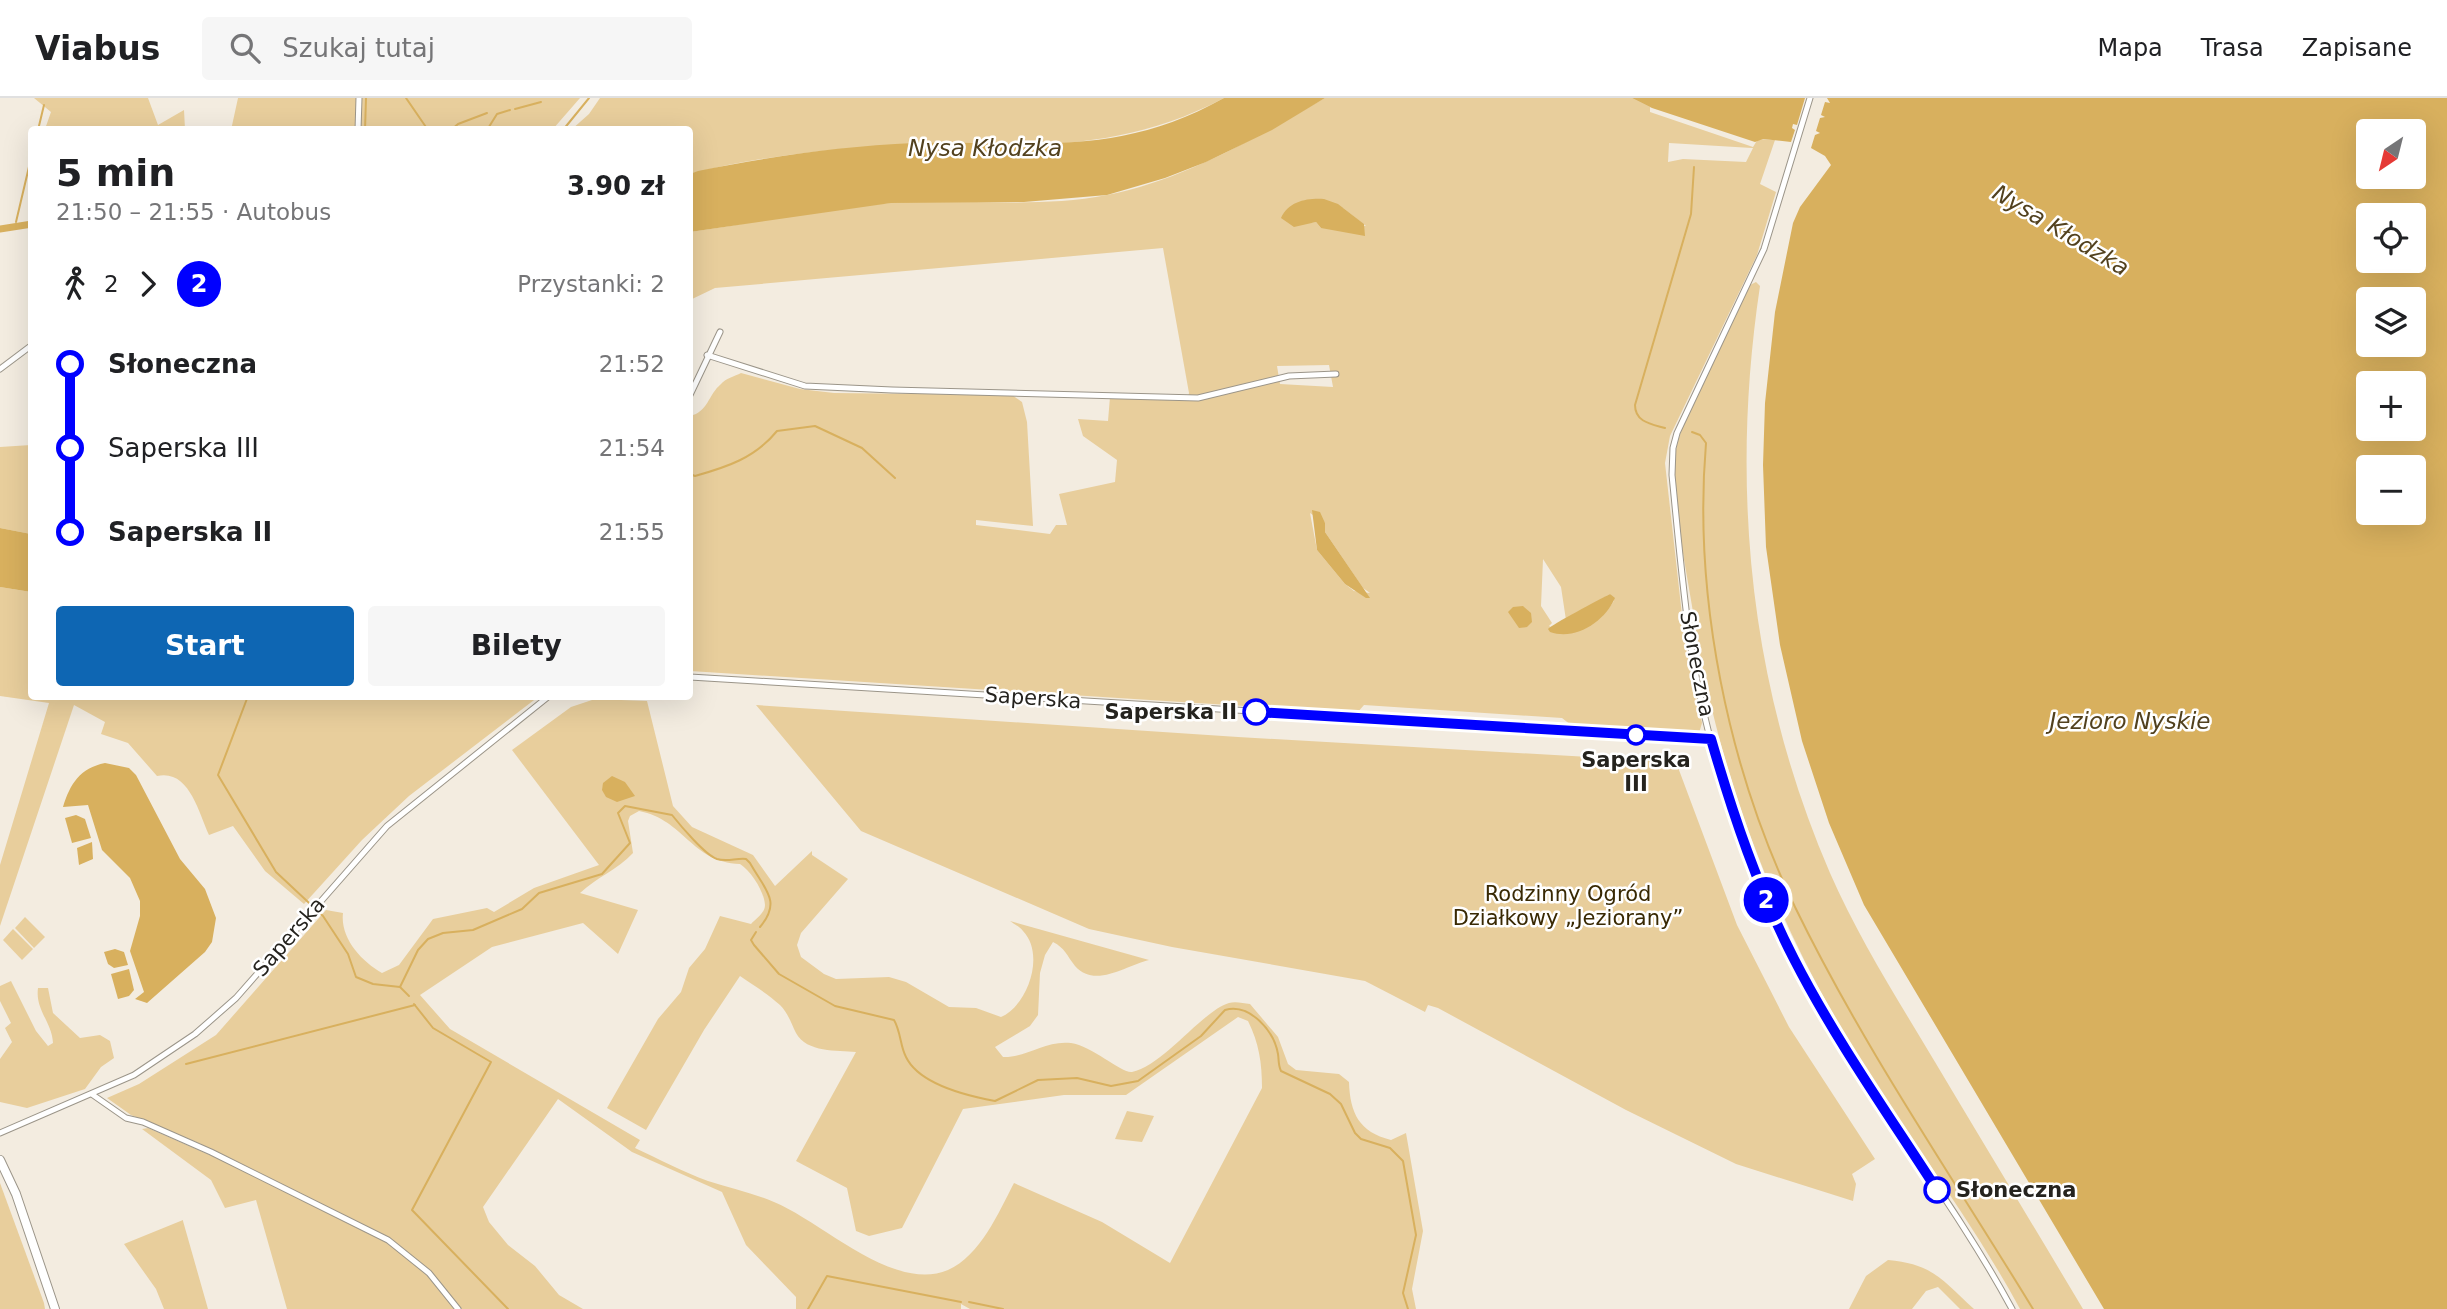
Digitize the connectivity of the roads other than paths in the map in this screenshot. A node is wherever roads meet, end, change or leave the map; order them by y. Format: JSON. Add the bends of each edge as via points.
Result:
{"nodes":[{"id":1,"x":359,"y":98,"type":"edge"},
{"id":2,"x":1810,"y":98,"type":"edge"},
{"id":3,"x":358,"y":126,"type":"edge"},
{"id":4,"x":720,"y":332,"type":"dead end"},
{"id":5,"x":28,"y":348,"type":"edge"},
{"id":6,"x":707,"y":355,"type":"junction"},
{"id":7,"x":0,"y":369,"type":"edge"},
{"id":8,"x":1336,"y":374,"type":"dead end"},
{"id":9,"x":693,"y":388,"type":"edge"},
{"id":10,"x":693,"y":677,"type":"edge"},
{"id":11,"x":545,"y":700,"type":"edge"},
{"id":12,"x":1711,"y":739,"type":"junction"},
{"id":13,"x":93,"y":1095,"type":"junction"},
{"id":14,"x":0,"y":1133,"type":"edge"},
{"id":15,"x":0,"y":1160,"type":"edge"},
{"id":16,"x":55,"y":1309,"type":"edge"},
{"id":17,"x":458,"y":1309,"type":"edge"},
{"id":18,"x":2012,"y":1309,"type":"edge"}],
"edges":[{"from":1,"to":3,"type":"street"},
{"from":2,"to":12,"type":"street","name":"Słoneczna","via":[[1765,249],[1673,448],[1686,612]]},
{"from":4,"to":6,"type":"street"},
{"from":5,"to":7,"type":"street"},
{"from":6,"to":8,"type":"street","via":[[805,386],[892,390],[1198,398],[1278,378]]},
{"from":6,"to":9,"type":"street"},
{"from":10,"to":12,"type":"street","name":"Saperska"},
{"from":11,"to":13,"type":"street","name":"Saperska","via":[[387,826],[213,1019],[135,1075]]},
{"from":12,"to":18,"type":"street","name":"Słoneczna","via":[[1752,865],[1795,961],[1836,1034]]},
{"from":13,"to":14,"type":"street","name":"Saperska"},
{"from":13,"to":17,"type":"street","via":[[126,1118],[211,1152],[388,1240],[429,1273]]},
{"from":15,"to":16,"type":"main road"}]}
